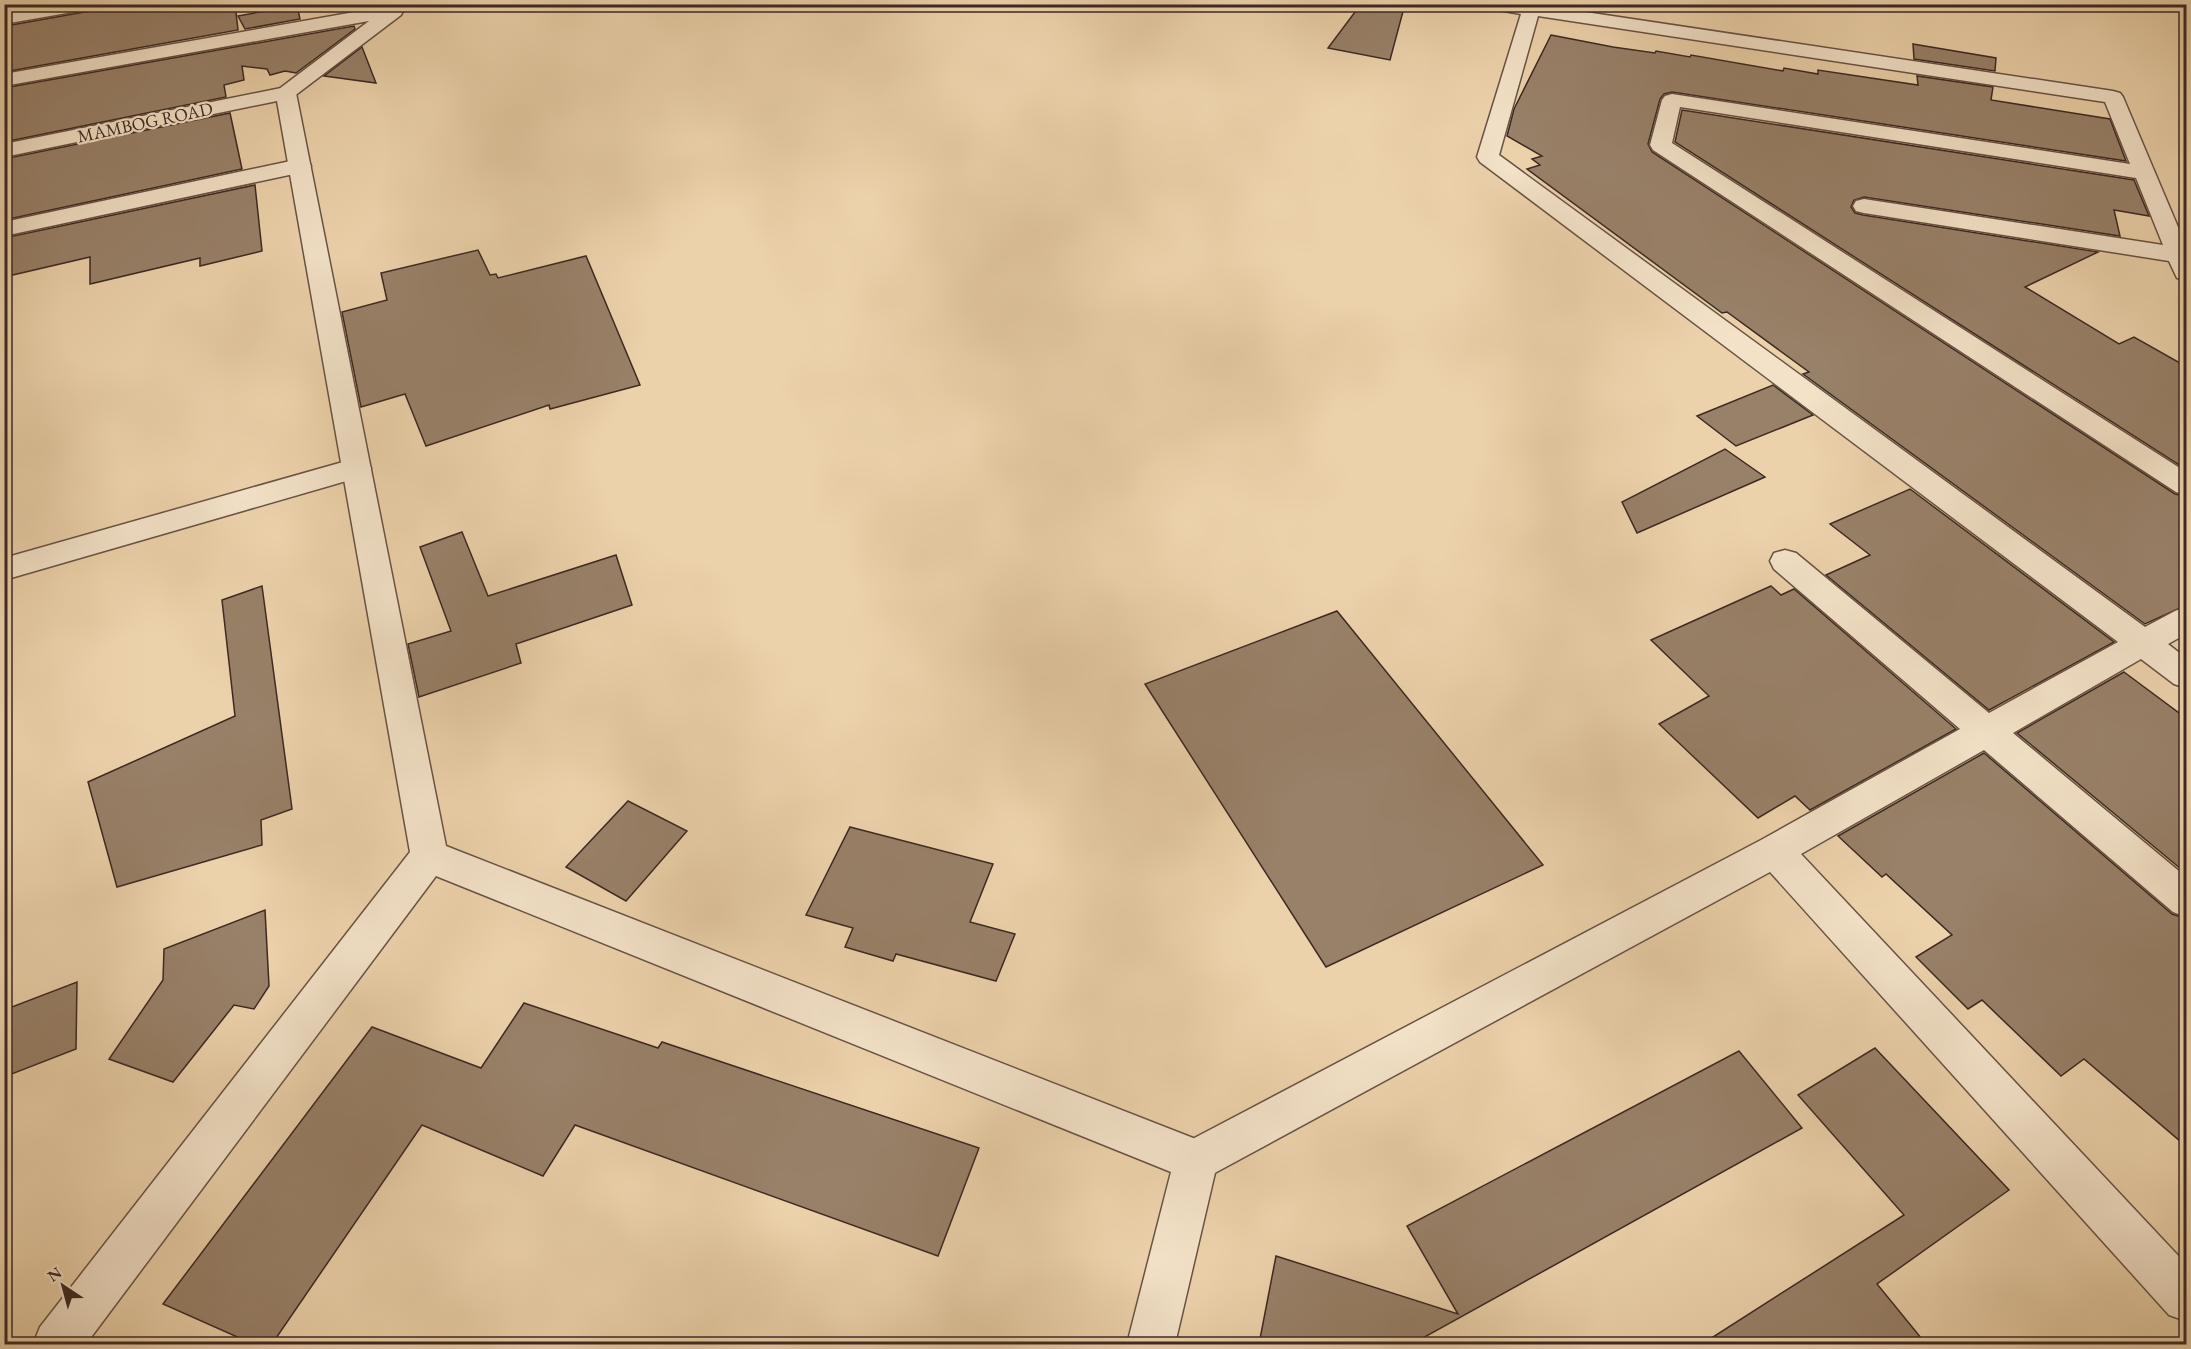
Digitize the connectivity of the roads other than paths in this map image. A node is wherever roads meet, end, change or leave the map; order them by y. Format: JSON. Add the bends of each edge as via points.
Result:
{"nodes":[{"id":1,"x":90,"y":4,"type":"edge"},
{"id":2,"x":1492,"y":4,"type":"edge"},
{"id":3,"x":389,"y":8,"type":"edge"},
{"id":4,"x":1531,"y":10,"type":"junction"},
{"id":5,"x":4,"y":19,"type":"edge"},
{"id":6,"x":4,"y":80,"type":"edge"},
{"id":7,"x":286,"y":93,"type":"junction"},
{"id":8,"x":4,"y":151,"type":"edge"},
{"id":9,"x":300,"y":166,"type":"junction"},
{"id":10,"x":2145,"y":173,"type":"junction"},
{"id":11,"x":1863,"y":206,"type":"dead end"},
{"id":12,"x":4,"y":229,"type":"edge"},
{"id":13,"x":2183,"y":264,"type":"edge"},
{"id":14,"x":357,"y":468,"type":"junction"},
{"id":15,"x":2187,"y":485,"type":"edge"},
{"id":16,"x":1785,"y":561,"type":"dead end"},
{"id":17,"x":4,"y":569,"type":"edge"},
{"id":18,"x":2187,"y":619,"type":"edge"},
{"id":19,"x":2144,"y":644,"type":"junction"},
{"id":20,"x":2187,"y":675,"type":"edge"},
{"id":21,"x":1988,"y":732,"type":"junction"},
{"id":22,"x":1774,"y":850,"type":"junction"},
{"id":23,"x":429,"y":856,"type":"junction"},
{"id":24,"x":2187,"y":900,"type":"edge"},
{"id":25,"x":1196,"y":1160,"type":"junction"},
{"id":26,"x":2187,"y":1298,"type":"edge"},
{"id":27,"x":57,"y":1344,"type":"edge"},
{"id":28,"x":1150,"y":1344,"type":"edge"}],
"edges":[{"from":1,"to":5,"type":"street"},
{"from":2,"to":4,"type":"street"},
{"from":3,"to":6,"type":"street"},
{"from":3,"to":7,"type":"street"},
{"from":4,"to":10,"type":"street","via":[[2113,98]]},
{"from":4,"to":19,"type":"street","via":[[1488,158]]},
{"from":7,"to":8,"type":"street","name":"MAMBOG ROAD"},
{"from":7,"to":9,"type":"street"},
{"from":9,"to":12,"type":"street"},
{"from":9,"to":14,"type":"street"},
{"from":10,"to":13,"type":"street"},
{"from":10,"to":15,"type":"street","via":[[1672,100],[1661,146]]},
{"from":11,"to":13,"type":"street"},
{"from":14,"to":17,"type":"street"},
{"from":14,"to":23,"type":"street"},
{"from":16,"to":21,"type":"street"},
{"from":18,"to":19,"type":"street"},
{"from":19,"to":20,"type":"street"},
{"from":19,"to":21,"type":"street"},
{"from":21,"to":22,"type":"street"},
{"from":21,"to":24,"type":"street"},
{"from":22,"to":25,"type":"street"},
{"from":22,"to":26,"type":"street"},
{"from":23,"to":25,"type":"street"},
{"from":23,"to":27,"type":"street"},
{"from":25,"to":28,"type":"street"}]}
